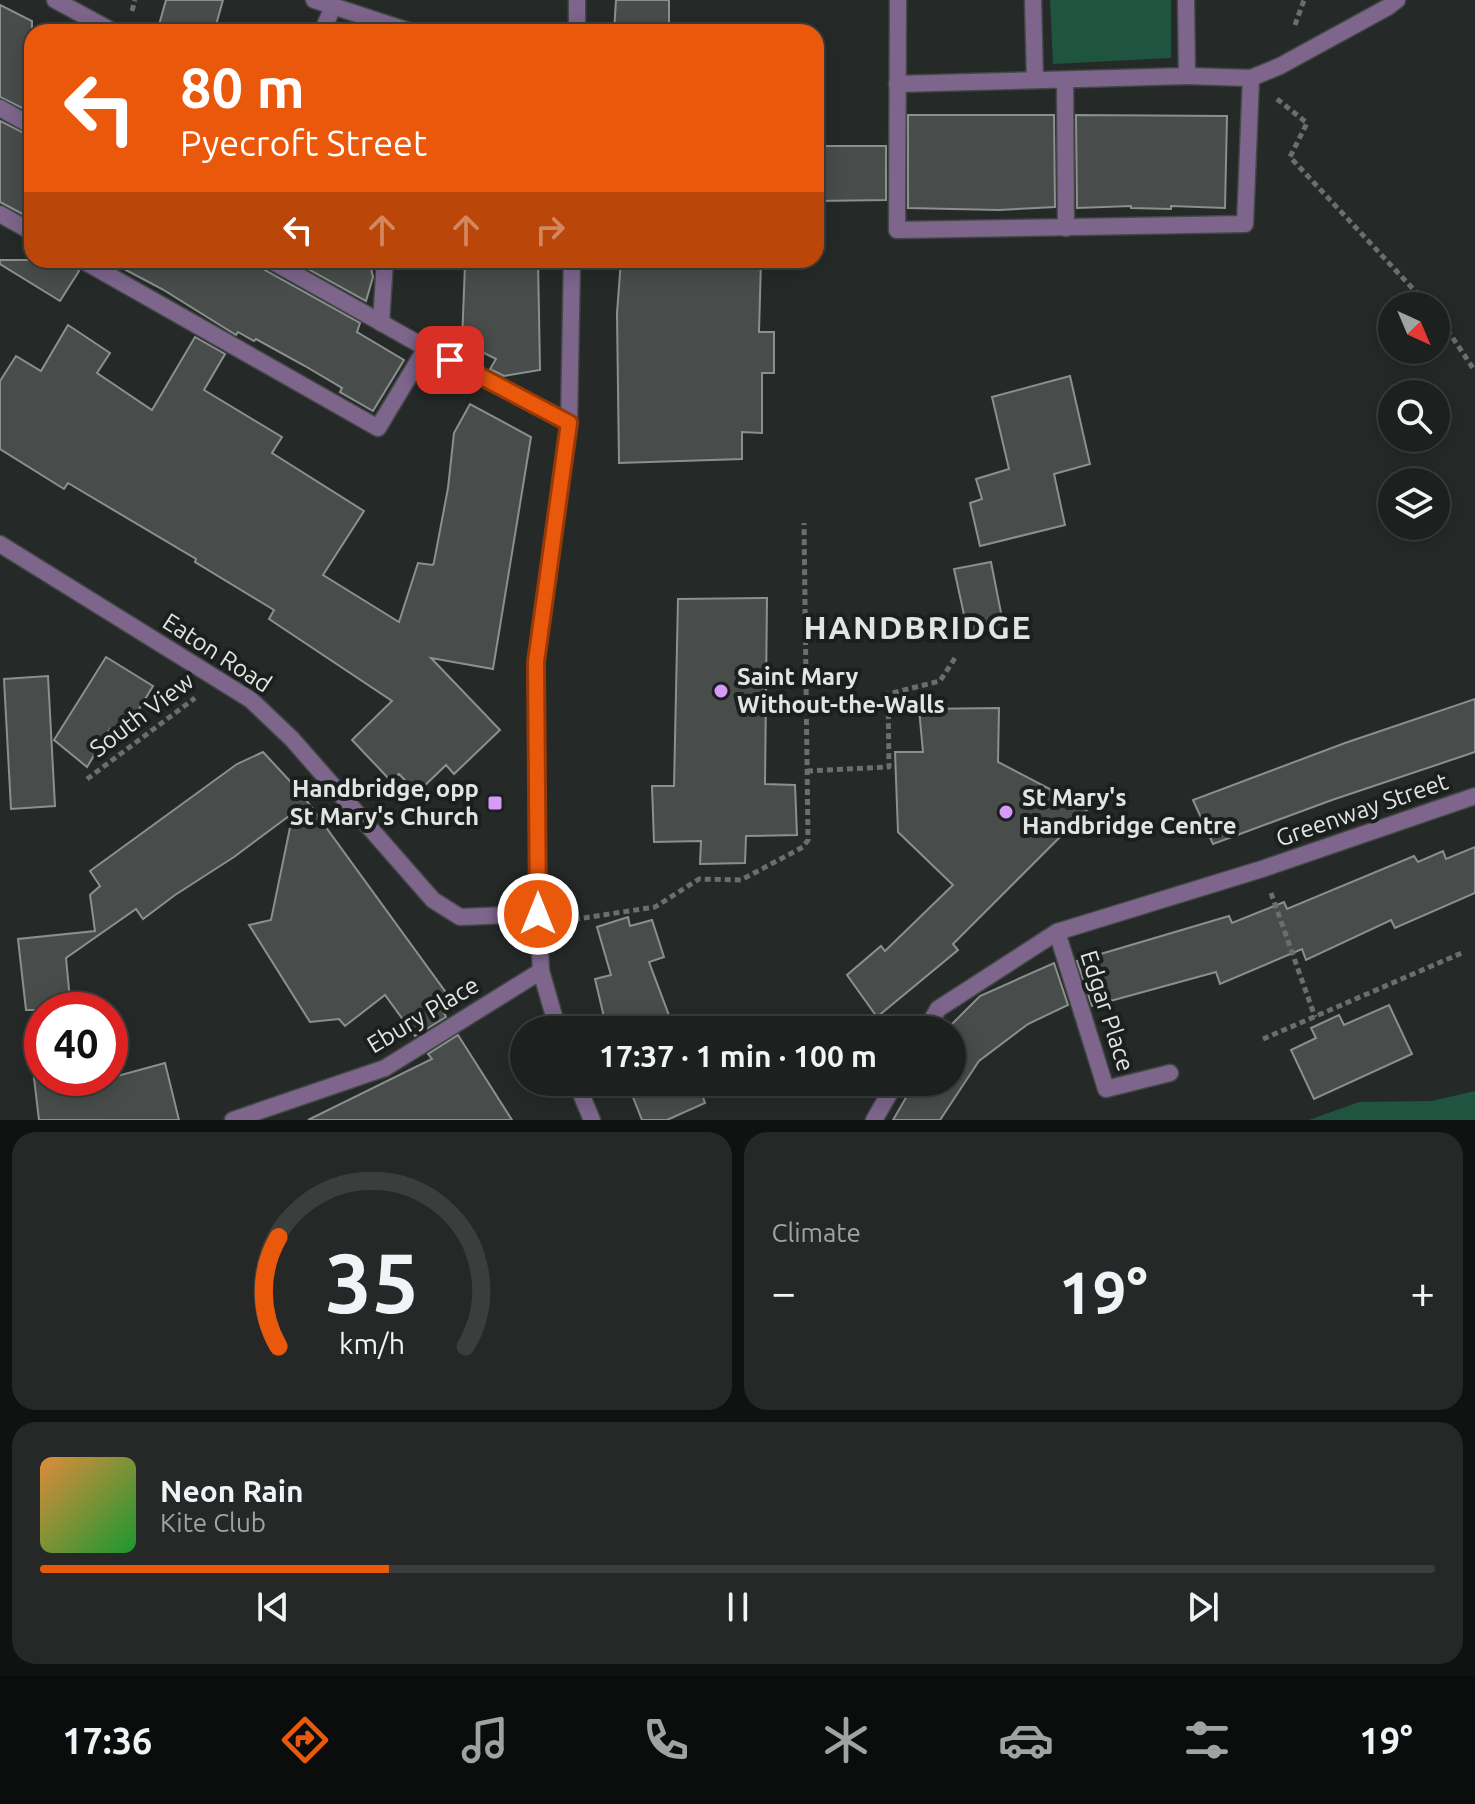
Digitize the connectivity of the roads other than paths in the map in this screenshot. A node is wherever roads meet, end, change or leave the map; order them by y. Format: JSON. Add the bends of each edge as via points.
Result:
{"nodes":[{"id":1,"x":55,"y":0,"type":"edge"},
{"id":2,"x":314,"y":0,"type":"edge"},
{"id":3,"x":577,"y":0,"type":"edge"},
{"id":4,"x":898,"y":0,"type":"edge"},
{"id":5,"x":1033,"y":0,"type":"edge"},
{"id":6,"x":1186,"y":0,"type":"edge"},
{"id":7,"x":1397,"y":0,"type":"edge"},
{"id":8,"x":333,"y":7,"type":"junction"},
{"id":9,"x":99,"y":24,"type":"edge"},
{"id":10,"x":326,"y":24,"type":"edge"},
{"id":11,"x":387,"y":24,"type":"edge"},
{"id":12,"x":577,"y":24,"type":"edge"},
{"id":13,"x":1187,"y":76,"type":"junction"},
{"id":14,"x":1251,"y":78,"type":"junction"},
{"id":15,"x":1035,"y":79,"type":"junction"},
{"id":16,"x":1065,"y":80,"type":"junction"},
{"id":17,"x":897,"y":84,"type":"junction"},
{"id":18,"x":0,"y":108,"type":"edge"},
{"id":19,"x":24,"y":122,"type":"edge"},
{"id":20,"x":0,"y":214,"type":"edge"},
{"id":21,"x":24,"y":228,"type":"edge"},
{"id":22,"x":1066,"y":228,"type":"junction"},
{"id":23,"x":96,"y":268,"type":"edge"},
{"id":24,"x":284,"y":268,"type":"edge"},
{"id":25,"x":384,"y":268,"type":"edge"},
{"id":26,"x":572,"y":268,"type":"edge"},
{"id":27,"x":381,"y":323,"type":"junction"},
{"id":28,"x":426,"y":348,"type":"junction"},
{"id":29,"x":569,"y":423,"type":"junction"},
{"id":30,"x":0,"y":544,"type":"edge"},
{"id":31,"x":1475,"y":796,"type":"edge"},
{"id":32,"x":538,"y":920,"type":"junction"},
{"id":33,"x":1057,"y":932,"type":"junction"},
{"id":34,"x":541,"y":971,"type":"junction"},
{"id":35,"x":554,"y":1016,"type":"edge"},
{"id":36,"x":934,"y":1016,"type":"edge"},
{"id":37,"x":1170,"y":1073,"type":"dead end"},
{"id":38,"x":582,"y":1096,"type":"edge"},
{"id":39,"x":888,"y":1096,"type":"edge"},
{"id":40,"x":233,"y":1120,"type":"edge"},
{"id":41,"x":592,"y":1120,"type":"edge"},
{"id":42,"x":874,"y":1120,"type":"edge"}],
"edges":[{"from":1,"to":9,"type":"street"},
{"from":2,"to":8,"type":"street"},
{"from":3,"to":12,"type":"street"},
{"from":4,"to":17,"type":"street"},
{"from":5,"to":15,"type":"street"},
{"from":6,"to":13,"type":"street"},
{"from":7,"to":14,"type":"street"},
{"from":8,"to":10,"type":"street"},
{"from":8,"to":11,"type":"street"},
{"from":13,"to":14,"type":"street"},
{"from":13,"to":16,"type":"street"},
{"from":14,"to":22,"type":"street","via":[[1245,224]]},
{"from":15,"to":16,"type":"street"},
{"from":15,"to":17,"type":"street"},
{"from":16,"to":22,"type":"street"},
{"from":17,"to":22,"type":"street","via":[[897,230]]},
{"from":18,"to":19,"type":"street"},
{"from":20,"to":21,"type":"street"},
{"from":23,"to":28,"type":"street","via":[[378,428]]},
{"from":24,"to":27,"type":"street"},
{"from":25,"to":27,"type":"street"},
{"from":26,"to":29,"type":"street"},
{"from":27,"to":28,"type":"street"},
{"from":28,"to":29,"type":"street"},
{"from":29,"to":32,"type":"street","via":[[536,662]]},
{"from":30,"to":32,"type":"street","name":"Eaton Road","via":[[251,700],[292,739],[433,900],[460,917]]},
{"from":31,"to":33,"type":"street","name":"Greenway Street"},
{"from":32,"to":34,"type":"street"},
{"from":33,"to":36,"type":"street","name":"Greenway Street"},
{"from":33,"to":37,"type":"street","name":"Edgar Place","via":[[1106,1089]]},
{"from":34,"to":35,"type":"street"},
{"from":34,"to":40,"type":"street","name":"Ebury Place","via":[[385,1068]]},
{"from":38,"to":41,"type":"street"},
{"from":39,"to":42,"type":"street"}]}
